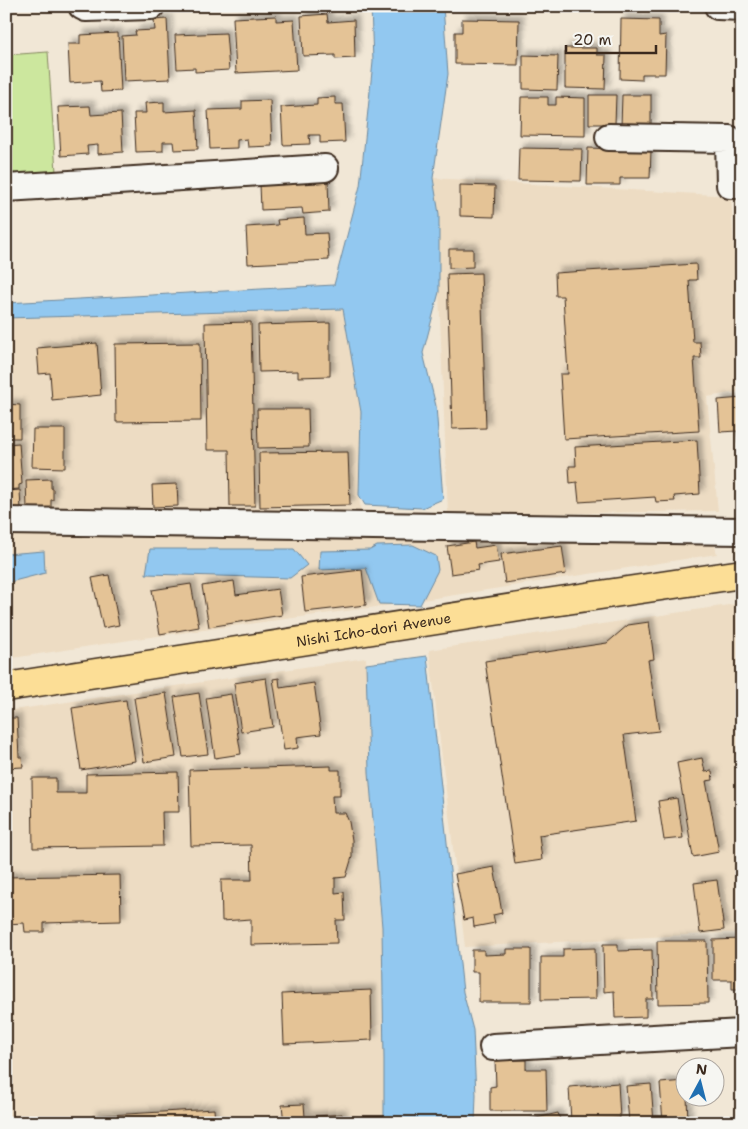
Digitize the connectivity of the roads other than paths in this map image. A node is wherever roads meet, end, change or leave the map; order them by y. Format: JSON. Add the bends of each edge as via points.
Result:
{"nodes":[{"id":1,"x":82,"y":6,"type":"edge"},
{"id":2,"x":151,"y":6,"type":"edge"},
{"id":3,"x":718,"y":6,"type":"edge"},
{"id":4,"x":742,"y":7,"type":"edge"},
{"id":5,"x":610,"y":137,"type":"dead end"},
{"id":6,"x":325,"y":168,"type":"dead end"},
{"id":7,"x":742,"y":185,"type":"edge"},
{"id":8,"x":6,"y":188,"type":"edge"},
{"id":9,"x":6,"y":521,"type":"edge"},
{"id":10,"x":742,"y":531,"type":"edge"},
{"id":11,"x":742,"y":574,"type":"edge"},
{"id":12,"x":6,"y":687,"type":"edge"},
{"id":13,"x":742,"y":1033,"type":"edge"},
{"id":14,"x":493,"y":1048,"type":"dead end"}],
"edges":[{"from":1,"to":2,"type":"street"},
{"from":3,"to":4,"type":"street"},
{"from":5,"to":7,"type":"street","via":[[729,139],[730,185]]},
{"from":6,"to":8,"type":"street"},
{"from":9,"to":10,"type":"street"},
{"from":11,"to":12,"type":"highway","name":"Nishi Icho-dori Avenue"},
{"from":13,"to":14,"type":"street"}]}
